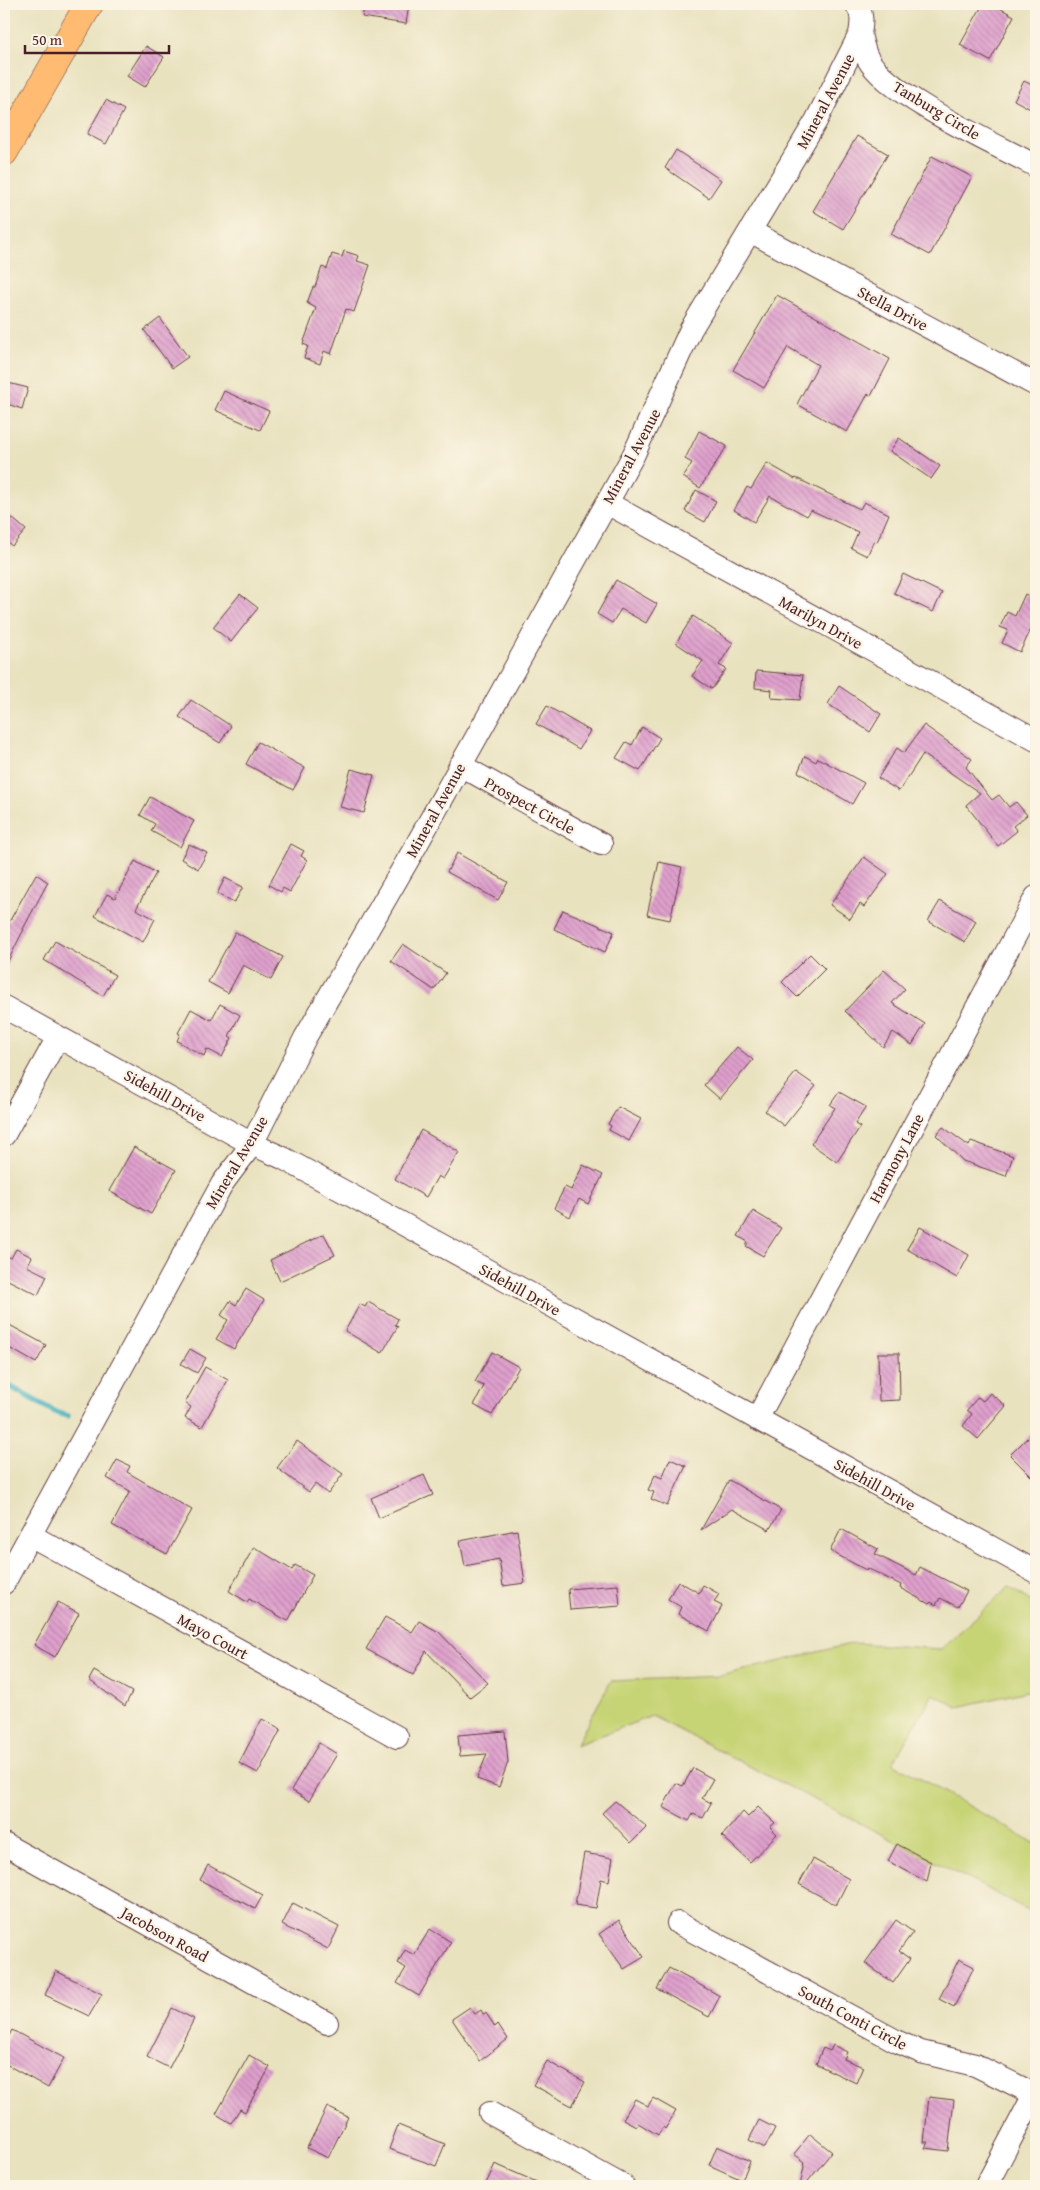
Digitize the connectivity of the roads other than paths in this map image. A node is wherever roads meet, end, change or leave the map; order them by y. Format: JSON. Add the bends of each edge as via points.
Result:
{"nodes":[{"id":1,"x":89,"y":4,"type":"edge"},
{"id":2,"x":856,"y":4,"type":"edge"},
{"id":3,"x":860,"y":34,"type":"junction"},
{"id":4,"x":4,"y":152,"type":"edge"},
{"id":5,"x":1036,"y":166,"type":"edge"},
{"id":6,"x":750,"y":231,"type":"junction"},
{"id":7,"x":1036,"y":385,"type":"edge"},
{"id":8,"x":607,"y":504,"type":"junction"},
{"id":9,"x":1036,"y":740,"type":"edge"},
{"id":10,"x":460,"y":765,"type":"junction"},
{"id":11,"x":601,"y":844,"type":"dead end"},
{"id":12,"x":1036,"y":897,"type":"edge"},
{"id":13,"x":4,"y":1007,"type":"edge"},
{"id":14,"x":58,"y":1037,"type":"junction"},
{"id":15,"x":4,"y":1135,"type":"edge"},
{"id":16,"x":252,"y":1144,"type":"junction"},
{"id":17,"x":757,"y":1419,"type":"junction"},
{"id":18,"x":30,"y":1535,"type":"junction"},
{"id":19,"x":1036,"y":1572,"type":"edge"},
{"id":20,"x":4,"y":1583,"type":"edge"},
{"id":21,"x":397,"y":1737,"type":"dead end"},
{"id":22,"x":4,"y":1844,"type":"edge"},
{"id":23,"x":678,"y":1922,"type":"dead end"},
{"id":24,"x":327,"y":2023,"type":"dead end"},
{"id":25,"x":1036,"y":2094,"type":"edge"},
{"id":26,"x":490,"y":2113,"type":"dead end"},
{"id":27,"x":623,"y":2186,"type":"edge"},
{"id":28,"x":986,"y":2186,"type":"edge"}],
"edges":[{"from":1,"to":4,"type":"main road"},
{"from":2,"to":3,"type":"street","via":[[862,22]]},
{"from":3,"to":5,"type":"street","name":"Tanburg Circle","via":[[868,60],[910,98]]},
{"from":3,"to":6,"type":"street","name":"Mineral Avenue","via":[[816,121]]},
{"from":6,"to":7,"type":"street","name":"Stella Drive"},
{"from":6,"to":8,"type":"street","name":"Mineral Avenue","via":[[691,328],[649,424]]},
{"from":8,"to":9,"type":"street","name":"Marilyn Drive"},
{"from":8,"to":10,"type":"street","name":"Mineral Avenue"},
{"from":10,"to":11,"type":"street","name":"Prospect Circle"},
{"from":10,"to":16,"type":"street","name":"Mineral Avenue","via":[[305,1038]]},
{"from":12,"to":17,"type":"street","name":"Harmony Lane"},
{"from":13,"to":14,"type":"street","name":"Sidehill Drive"},
{"from":14,"to":15,"type":"street"},
{"from":14,"to":16,"type":"street","name":"Sidehill Drive"},
{"from":16,"to":17,"type":"street","name":"Sidehill Drive","via":[[283,1158]]},
{"from":16,"to":18,"type":"street","name":"Mineral Avenue","via":[[222,1184]]},
{"from":17,"to":19,"type":"street","name":"Sidehill Drive"},
{"from":18,"to":20,"type":"street","name":"Mineral Avenue"},
{"from":18,"to":21,"type":"street","name":"Mayo Court"},
{"from":22,"to":24,"type":"street","name":"Jacobson Road"},
{"from":23,"to":25,"type":"street","name":"South Conti Circle","via":[[898,2042],[921,2052],[975,2065]]},
{"from":25,"to":28,"type":"street"},
{"from":26,"to":27,"type":"street"}]}
